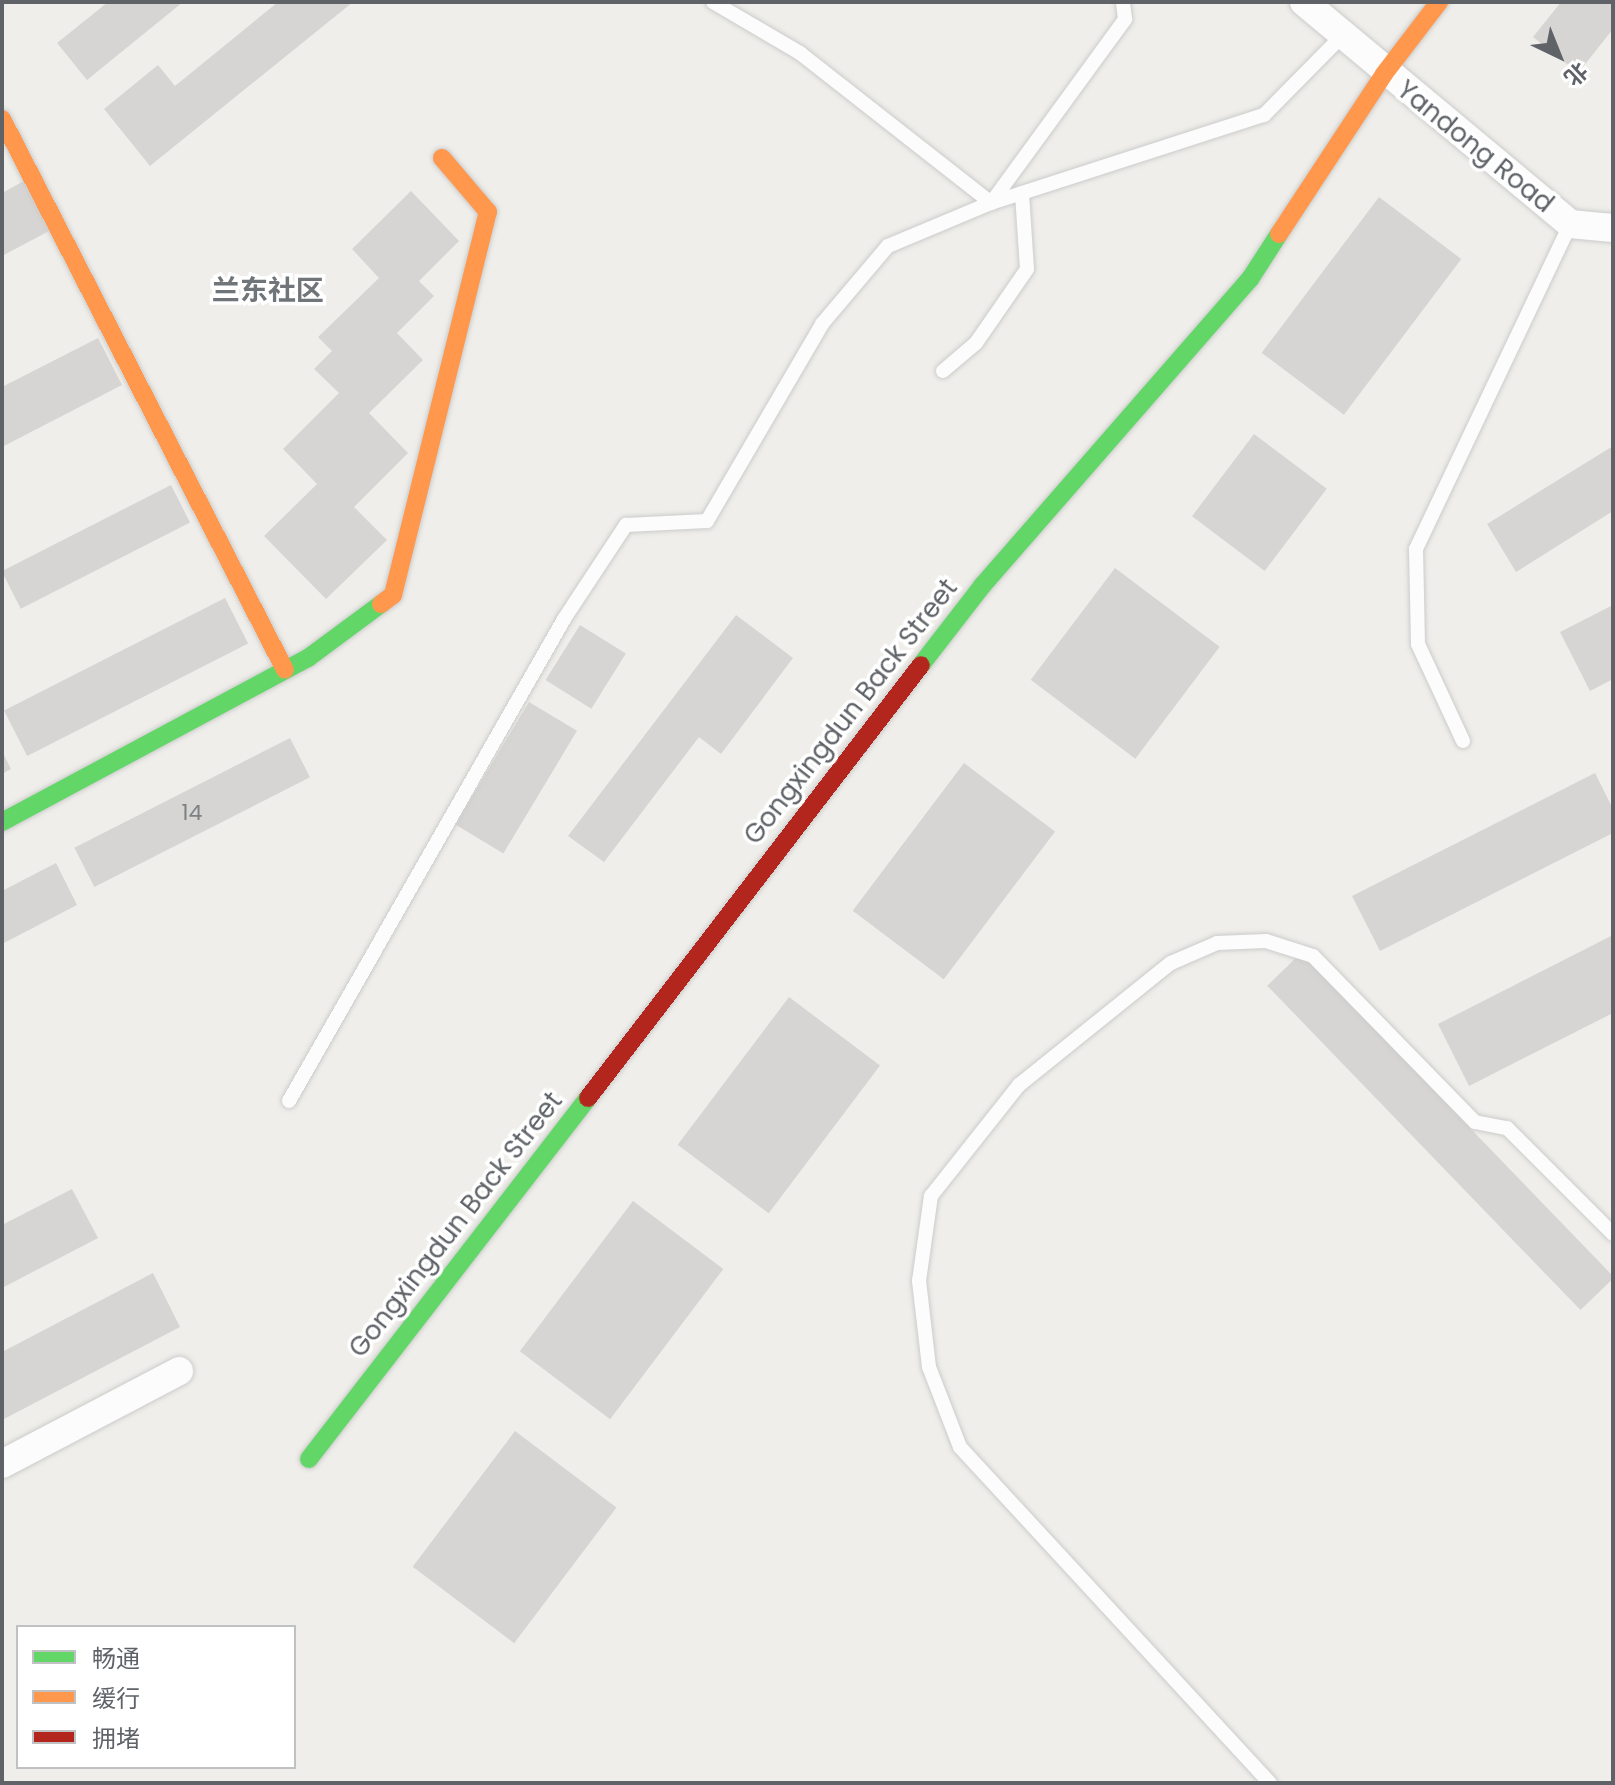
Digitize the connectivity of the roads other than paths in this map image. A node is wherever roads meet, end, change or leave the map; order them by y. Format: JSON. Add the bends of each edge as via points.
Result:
{"nodes":[{"id":1,"x":713,"y":2,"type":"edge"},
{"id":2,"x":1123,"y":2,"type":"edge"},
{"id":3,"x":1304,"y":2,"type":"edge"},
{"id":4,"x":1439,"y":2,"type":"edge"},
{"id":5,"x":1342,"y":36,"type":"junction"},
{"id":6,"x":1384,"y":74,"type":"junction"},
{"id":7,"x":2,"y":119,"type":"edge"},
{"id":8,"x":442,"y":158,"type":"dead end"},
{"id":9,"x":1022,"y":193,"type":"junction"},
{"id":10,"x":991,"y":203,"type":"junction"},
{"id":11,"x":1570,"y":224,"type":"junction"},
{"id":12,"x":1613,"y":228,"type":"edge"},
{"id":13,"x":943,"y":371,"type":"dead end"},
{"id":14,"x":285,"y":670,"type":"junction"},
{"id":15,"x":1463,"y":741,"type":"dead end"},
{"id":16,"x":2,"y":822,"type":"edge"},
{"id":17,"x":289,"y":1101,"type":"dead end"},
{"id":18,"x":1613,"y":1234,"type":"edge"},
{"id":19,"x":179,"y":1371,"type":"dead end"},
{"id":20,"x":309,"y":1459,"type":"dead end"},
{"id":21,"x":2,"y":1464,"type":"edge"},
{"id":22,"x":1270,"y":1783,"type":"edge"}],
"edges":[{"from":1,"to":10,"type":"lane","via":[[800,53]]},
{"from":2,"to":10,"type":"lane","via":[[1125,19]]},
{"from":3,"to":5,"type":"street","name":"Yandong Road"},
{"from":4,"to":6,"type":"street","name":"Gongxingdun Back Street"},
{"from":5,"to":6,"type":"street","name":"Yandong Road"},
{"from":5,"to":9,"type":"lane","via":[[1264,115]]},
{"from":6,"to":11,"type":"street","name":"Yandong Road"},
{"from":6,"to":20,"type":"street","name":"Gongxingdun Back Street","via":[[1250,279],[982,586]]},
{"from":7,"to":14,"type":"street"},
{"from":8,"to":14,"type":"street","via":[[488,212],[393,595]]},
{"from":9,"to":10,"type":"lane"},
{"from":9,"to":13,"type":"lane","via":[[1027,269],[976,343]]},
{"from":10,"to":17,"type":"lane","via":[[888,246],[822,324],[707,521],[626,525],[564,619]]},
{"from":11,"to":12,"type":"street","name":"Yandong Road"},
{"from":11,"to":15,"type":"lane","via":[[1416,549],[1418,644]]},
{"from":14,"to":16,"type":"street"},
{"from":18,"to":22,"type":"lane","via":[[1507,1128],[1475,1122],[1313,956],[1266,941],[1217,943],[1171,963],[1019,1085],[931,1196],[919,1281],[925,1338],[929,1367],[960,1447]]},
{"from":19,"to":21,"type":"street"}]}
